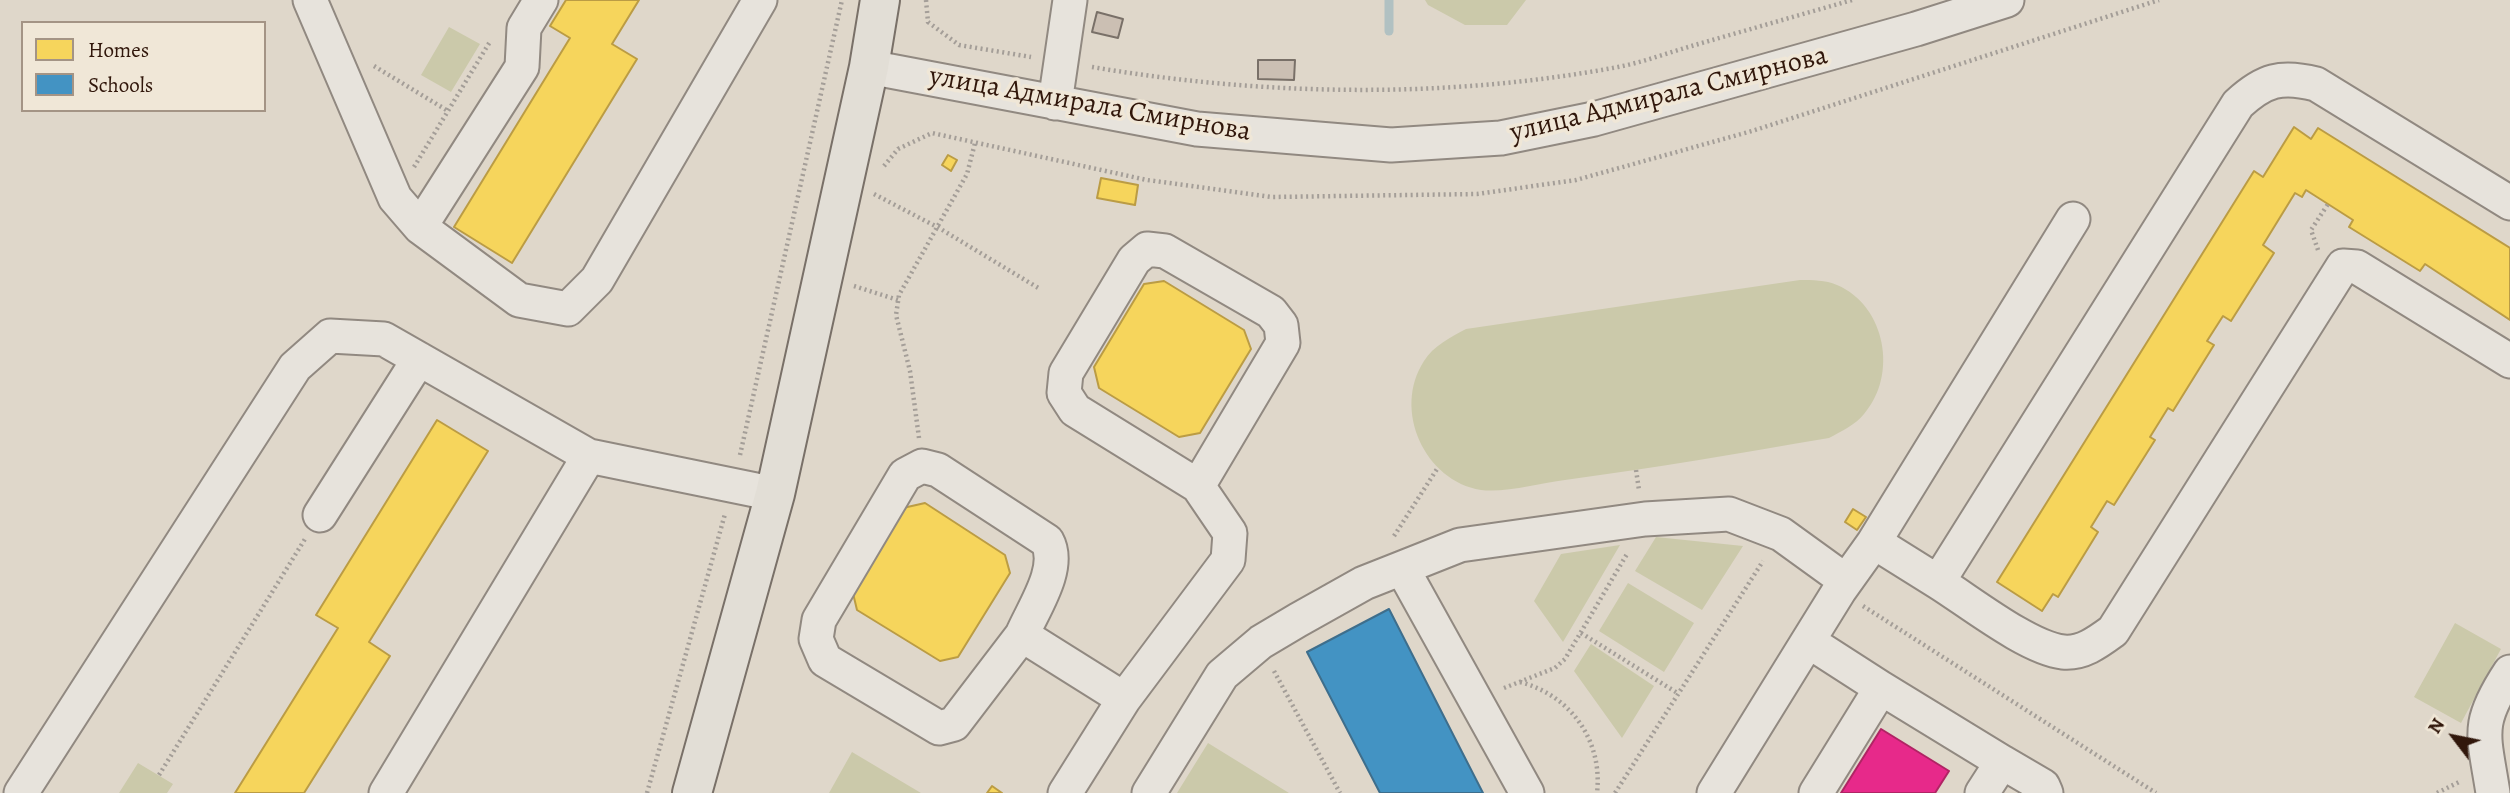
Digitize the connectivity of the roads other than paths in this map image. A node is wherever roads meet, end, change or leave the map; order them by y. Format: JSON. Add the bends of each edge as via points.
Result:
{"nodes":[{"id":1,"x":310,"y":0,"type":"edge"},
{"id":2,"x":541,"y":0,"type":"edge"},
{"id":3,"x":760,"y":0,"type":"edge"},
{"id":4,"x":880,"y":0,"type":"edge"},
{"id":5,"x":1070,"y":0,"type":"edge"},
{"id":6,"x":2007,"y":0,"type":"edge"},
{"id":7,"x":869,"y":67,"type":"junction"},
{"id":8,"x":1055,"y":103,"type":"junction"},
{"id":9,"x":2510,"y":203,"type":"edge"},
{"id":10,"x":2073,"y":219,"type":"dead end"},
{"id":11,"x":420,"y":228,"type":"junction"},
{"id":12,"x":419,"y":359,"type":"junction"},
{"id":13,"x":2510,"y":361,"type":"edge"},
{"id":14,"x":589,"y":456,"type":"junction"},
{"id":15,"x":1198,"y":486,"type":"junction"},
{"id":16,"x":775,"y":494,"type":"junction"},
{"id":17,"x":320,"y":515,"type":"road end"},
{"id":18,"x":1874,"y":542,"type":"junction"},
{"id":19,"x":1398,"y":553,"type":"junction"},
{"id":20,"x":1938,"y":582,"type":"junction"},
{"id":21,"x":1842,"y":586,"type":"junction"},
{"id":22,"x":1022,"y":635,"type":"junction"},
{"id":23,"x":1808,"y":641,"type":"junction"},
{"id":24,"x":2510,"y":672,"type":"edge"},
{"id":25,"x":1881,"y":688,"type":"junction"},
{"id":26,"x":1125,"y":699,"type":"junction"},
{"id":27,"x":2002,"y":762,"type":"junction"},
{"id":28,"x":2510,"y":787,"type":"edge"},
{"id":29,"x":21,"y":793,"type":"edge"},
{"id":30,"x":386,"y":793,"type":"edge"},
{"id":31,"x":692,"y":793,"type":"edge"},
{"id":32,"x":1065,"y":793,"type":"edge"},
{"id":33,"x":1149,"y":793,"type":"edge"},
{"id":34,"x":1527,"y":793,"type":"edge"},
{"id":35,"x":1714,"y":793,"type":"edge"},
{"id":36,"x":1816,"y":793,"type":"edge"},
{"id":37,"x":1982,"y":793,"type":"edge"},
{"id":38,"x":2046,"y":793,"type":"edge"},
{"id":39,"x":2493,"y":793,"type":"edge"},
{"id":40,"x":2499,"y":793,"type":"edge"}],
"edges":[{"from":1,"to":11,"type":"street","via":[[395,198]]},
{"from":2,"to":11,"type":"street","via":[[524,28],[522,66]]},
{"from":3,"to":11,"type":"street","via":[[597,279],[568,309],[519,300]]},
{"from":4,"to":7,"type":"main road"},
{"from":5,"to":8,"type":"street"},
{"from":6,"to":8,"type":"street","name":"улица Адмирала Смирнова","via":[[1608,116],[1500,138],[1377,144],[1197,130]]},
{"from":7,"to":8,"type":"street","name":"улица Адмирала Смирнова"},
{"from":7,"to":16,"type":"main road"},
{"from":9,"to":20,"type":"street","via":[[2316,84],[2293,78],[2253,90],[2238,104]]},
{"from":10,"to":18,"type":"street"},
{"from":12,"to":14,"type":"street"},
{"from":12,"to":17,"type":"street"},
{"from":12,"to":29,"type":"street","via":[[384,338],[330,336],[295,367]]},
{"from":13,"to":20,"type":"street","via":[[2350,264],[2338,271],[2113,631],[2090,648],[2065,653],[2039,646]]},
{"from":14,"to":16,"type":"street"},
{"from":14,"to":30,"type":"street"},
{"from":15,"to":15,"type":"street","via":[[1283,343],[1281,325],[1271,312],[1165,251],[1147,249],[1134,260],[1066,373],[1064,393],[1075,410]]},
{"from":15,"to":26,"type":"street","via":[[1230,533],[1227,560]]},
{"from":16,"to":31,"type":"main road"},
{"from":18,"to":20,"type":"street"},
{"from":18,"to":21,"type":"street"},
{"from":19,"to":21,"type":"street","via":[[1645,520],[1728,514],[1781,534]]},
{"from":19,"to":33,"type":"street","via":[[1364,583],[1259,643],[1222,676]]},
{"from":19,"to":34,"type":"street"},
{"from":21,"to":23,"type":"street"},
{"from":22,"to":22,"type":"street","via":[[1052,565],[1047,541],[938,470],[922,466],[905,475],[818,620],[816,639],[825,660],[930,724],[947,727],[954,724]]},
{"from":22,"to":26,"type":"street"},
{"from":23,"to":25,"type":"street"},
{"from":23,"to":35,"type":"street"},
{"from":24,"to":39,"type":"street","via":[[2491,701],[2483,729]]},
{"from":25,"to":27,"type":"street"},
{"from":25,"to":36,"type":"street"},
{"from":26,"to":32,"type":"street"},
{"from":27,"to":37,"type":"street"},
{"from":27,"to":38,"type":"street","via":[[2043,786]]},
{"from":28,"to":40,"type":"street"}]}
